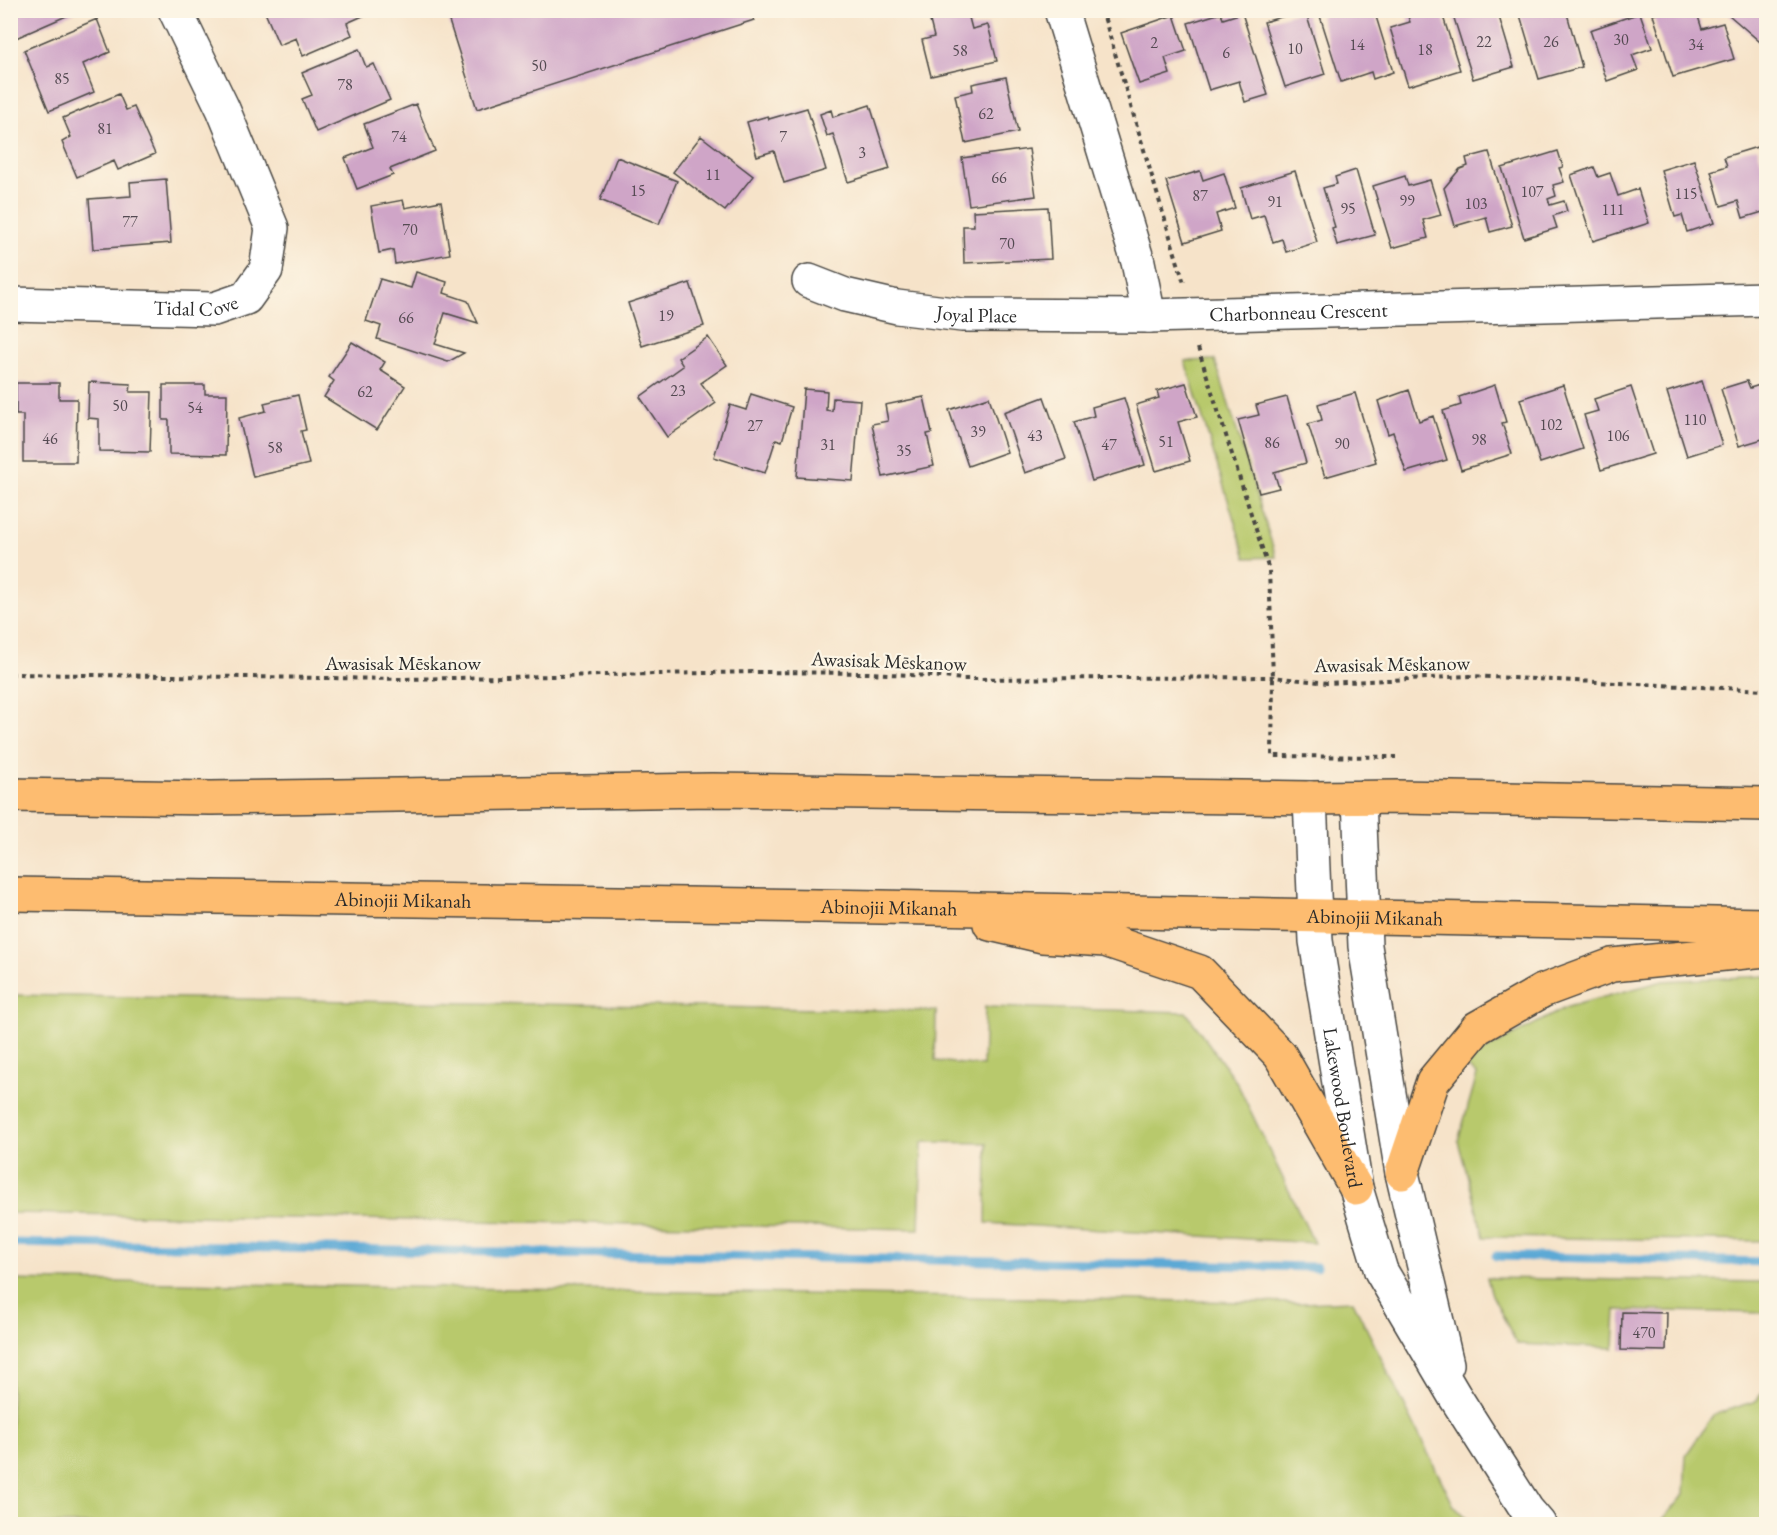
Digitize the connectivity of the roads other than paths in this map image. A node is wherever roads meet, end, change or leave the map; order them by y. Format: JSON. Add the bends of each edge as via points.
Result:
{"nodes":[{"id":1,"x":175,"y":10,"type":"edge"},
{"id":2,"x":1061,"y":10,"type":"edge"},
{"id":3,"x":809,"y":281,"type":"dead end"},
{"id":4,"x":1767,"y":299,"type":"edge"},
{"id":5,"x":10,"y":304,"type":"edge"},
{"id":6,"x":1149,"y":316,"type":"junction"},
{"id":7,"x":10,"y":795,"type":"edge"},
{"id":8,"x":1310,"y":798,"type":"junction"},
{"id":9,"x":1359,"y":799,"type":"junction"},
{"id":10,"x":1767,"y":804,"type":"edge"},
{"id":11,"x":10,"y":894,"type":"edge"},
{"id":12,"x":924,"y":908,"type":"junction"},
{"id":13,"x":1316,"y":916,"type":"junction"},
{"id":14,"x":1364,"y":917,"type":"junction"},
{"id":15,"x":1767,"y":925,"type":"edge"},
{"id":16,"x":1767,"y":950,"type":"edge"},
{"id":17,"x":1402,"y":1173,"type":"junction"},
{"id":18,"x":1356,"y":1188,"type":"junction"},
{"id":19,"x":1454,"y":1395,"type":"junction"},
{"id":20,"x":1539,"y":1524,"type":"edge"}],
"edges":[{"from":1,"to":5,"type":"street","name":"Tidal Cove","via":[[223,109],[272,228],[266,270],[246,298],[214,309]]},
{"from":2,"to":6,"type":"street","via":[[1138,262]]},
{"from":3,"to":6,"type":"street","name":"Joyal Place","via":[[845,295],[897,307],[962,315]]},
{"from":4,"to":6,"type":"street","name":"Charbonneau Crescent"},
{"from":7,"to":8,"type":"main road","via":[[211,798],[712,790]]},
{"from":8,"to":9,"type":"main road"},
{"from":8,"to":13,"type":"street","name":"Lakewood Boulevard"},
{"from":9,"to":10,"type":"main road"},
{"from":9,"to":14,"type":"street","name":"Lakewood Boulevard"},
{"from":11,"to":12,"type":"main road","name":"Abinojii Mikanah"},
{"from":12,"to":13,"type":"main road","name":"Abinojii Mikanah"},
{"from":12,"to":18,"type":"main road","via":[[1042,936],[1105,940],[1200,972],[1280,1055]]},
{"from":13,"to":14,"type":"main road","name":"Abinojii Mikanah"},
{"from":13,"to":18,"type":"street","name":"Lakewood Boulevard","via":[[1317,945]]},
{"from":14,"to":15,"type":"main road","name":"Abinojii Mikanah"},
{"from":14,"to":17,"type":"street","name":"Lakewood Boulevard","via":[[1365,946]]},
{"from":16,"to":17,"type":"main road","via":[[1612,965],[1542,991],[1477,1028],[1433,1081]]},
{"from":17,"to":19,"type":"street","name":"Lakewood Boulevard"},
{"from":18,"to":19,"type":"street","name":"Lakewood Boulevard","via":[[1382,1271]]},
{"from":19,"to":20,"type":"street","name":"Lakewood Boulevard"}]}
